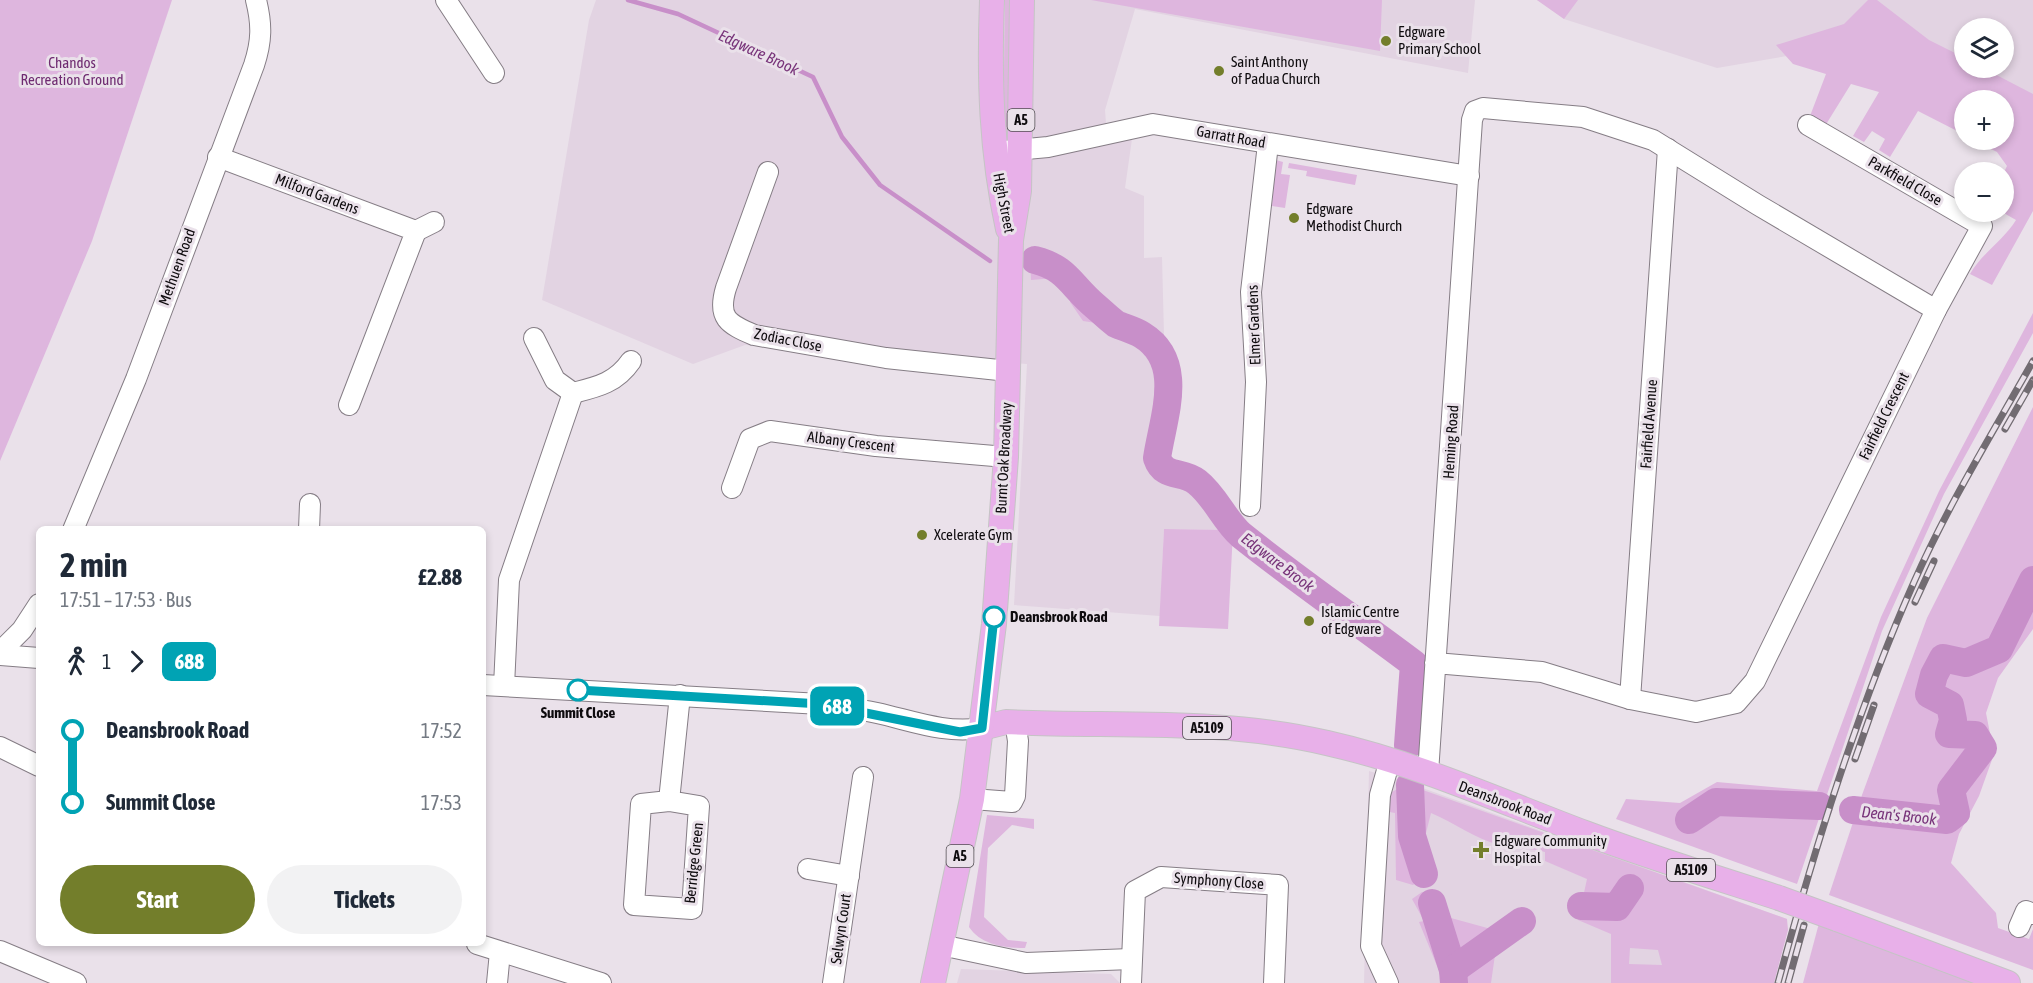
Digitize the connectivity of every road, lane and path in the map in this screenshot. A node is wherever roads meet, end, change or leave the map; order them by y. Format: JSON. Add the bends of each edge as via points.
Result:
{"nodes":[{"id":1,"x":256,"y":0,"type":"edge"},
{"id":2,"x":446,"y":0,"type":"edge"},
{"id":3,"x":992,"y":0,"type":"edge"},
{"id":4,"x":1022,"y":0,"type":"edge"},
{"id":5,"x":494,"y":73,"type":"dead end"},
{"id":6,"x":1808,"y":125,"type":"dead end"},
{"id":7,"x":1268,"y":144,"type":"junction"},
{"id":8,"x":1668,"y":149,"type":"junction"},
{"id":9,"x":1021,"y":150,"type":"junction"},
{"id":10,"x":995,"y":152,"type":"junction"},
{"id":11,"x":218,"y":157,"type":"junction"},
{"id":12,"x":768,"y":172,"type":"dead end"},
{"id":13,"x":1469,"y":176,"type":"junction"},
{"id":14,"x":434,"y":222,"type":"dead end"},
{"id":15,"x":416,"y":231,"type":"junction"},
{"id":16,"x":1011,"y":240,"type":"junction"},
{"id":17,"x":1936,"y":310,"type":"junction"},
{"id":18,"x":534,"y":338,"type":"dead end"},
{"id":19,"x":631,"y":361,"type":"dead end"},
{"id":20,"x":1008,"y":371,"type":"junction"},
{"id":21,"x":573,"y":393,"type":"junction"},
{"id":22,"x":349,"y":405,"type":"dead end"},
{"id":23,"x":1006,"y":457,"type":"junction"},
{"id":24,"x":732,"y":488,"type":"dead end"},
{"id":25,"x":310,"y":504,"type":"dead end"},
{"id":26,"x":1250,"y":506,"type":"dead end"},
{"id":27,"x":75,"y":526,"type":"edge"},
{"id":28,"x":309,"y":526,"type":"edge"},
{"id":29,"x":36,"y":609,"type":"edge"},
{"id":30,"x":0,"y":654,"type":"edge"},
{"id":31,"x":36,"y":658,"type":"edge"},
{"id":32,"x":1436,"y":663,"type":"junction"},
{"id":33,"x":486,"y":685,"type":"edge"},
{"id":34,"x":504,"y":686,"type":"junction"},
{"id":35,"x":680,"y":695,"type":"junction"},
{"id":36,"x":1630,"y":699,"type":"junction"},
{"id":37,"x":1015,"y":722,"type":"junction"},
{"id":38,"x":982,"y":728,"type":"junction"},
{"id":39,"x":0,"y":747,"type":"edge"},
{"id":40,"x":1390,"y":760,"type":"junction"},
{"id":41,"x":36,"y":765,"type":"edge"},
{"id":42,"x":1428,"y":773,"type":"junction"},
{"id":43,"x":863,"y":777,"type":"dead end"},
{"id":44,"x":972,"y":799,"type":"junction"},
{"id":45,"x":669,"y":801,"type":"junction"},
{"id":46,"x":808,"y":869,"type":"dead end"},
{"id":47,"x":849,"y":876,"type":"junction"},
{"id":48,"x":941,"y":945,"type":"junction"},
{"id":49,"x":483,"y":946,"type":"edge"},
{"id":50,"x":0,"y":951,"type":"edge"},
{"id":51,"x":500,"y":952,"type":"junction"},
{"id":52,"x":1131,"y":959,"type":"junction"},
{"id":53,"x":76,"y":983,"type":"edge"},
{"id":54,"x":497,"y":983,"type":"edge"},
{"id":55,"x":601,"y":983,"type":"edge"},
{"id":56,"x":833,"y":983,"type":"edge"},
{"id":57,"x":933,"y":983,"type":"edge"},
{"id":58,"x":1131,"y":983,"type":"edge"},
{"id":59,"x":1274,"y":983,"type":"edge"},
{"id":60,"x":1388,"y":983,"type":"edge"},
{"id":61,"x":2008,"y":983,"type":"edge"}],
"edges":[{"from":1,"to":11,"type":"street","name":"Methuen Road","via":[[262,24],[260,45]]},
{"from":2,"to":5,"type":"street"},
{"from":3,"to":10,"type":"main road","name":"High Street","number":"A5","via":[[989,72]]},
{"from":4,"to":9,"type":"main road","name":"High Street","number":"A5"},
{"from":6,"to":17,"type":"street","name":"Parkfield Close","via":[[1982,226]]},
{"from":7,"to":9,"type":"street","name":"Garratt Road","via":[[1153,124]]},
{"from":7,"to":13,"type":"street","name":"Garratt Road"},
{"from":7,"to":26,"type":"street","name":"Elmer Gardens","via":[[1251,292],[1256,382]]},
{"from":8,"to":13,"type":"street","name":"Heming Road","via":[[1653,140],[1583,117],[1483,108],[1475,111],[1472,120]]},
{"from":8,"to":17,"type":"street"},
{"from":8,"to":36,"type":"street","name":"Fairfield Avenue"},
{"from":9,"to":10,"type":"street","name":"Garratt Road"},
{"from":9,"to":16,"type":"main road","name":"High Street","number":"A5"},
{"from":10,"to":16,"type":"main road","name":"High Street","number":"A5"},
{"from":11,"to":15,"type":"street","name":"Milford Gardens"},
{"from":11,"to":27,"type":"street","name":"Methuen Road","via":[[136,379]]},
{"from":12,"to":20,"type":"street","name":"Zodiac Close","via":[[726,288],[721,305],[724,316],[754,335],[886,358]]},
{"from":13,"to":32,"type":"street","name":"Heming Road"},
{"from":14,"to":15,"type":"street"},
{"from":15,"to":22,"type":"street"},
{"from":16,"to":20,"type":"main road","name":"Burnt Oak Broadway","number":"A5"},
{"from":17,"to":36,"type":"street","name":"Fairfield Crescent","via":[[1755,681],[1736,703],[1696,712]]},
{"from":18,"to":21,"type":"street","via":[[555,381]]},
{"from":19,"to":21,"type":"street","via":[[605,385]]},
{"from":20,"to":23,"type":"main road","name":"Burnt Oak Broadway","number":"A5"},
{"from":21,"to":34,"type":"street","via":[[509,580]]},
{"from":23,"to":24,"type":"street","name":"Albany Crescent","via":[[876,446],[770,431],[750,439]]},
{"from":23,"to":38,"type":"main road","name":"Burnt Oak Broadway","number":"A5"},
{"from":25,"to":28,"type":"street"},
{"from":29,"to":30,"type":"street"},
{"from":30,"to":31,"type":"street"},
{"from":32,"to":36,"type":"street","name":"Fairfield Crescent","via":[[1542,672]]},
{"from":32,"to":42,"type":"street","name":"Heming Road"},
{"from":33,"to":34,"type":"street"},
{"from":34,"to":35,"type":"street"},
{"from":35,"to":38,"type":"street","via":[[821,704],[960,732]]},
{"from":35,"to":45,"type":"street"},
{"from":37,"to":38,"type":"main road","name":"Deansbrook Road","number":"A5109"},
{"from":37,"to":40,"type":"main road","name":"Deansbrook Road","number":"A5109","via":[[1228,729],[1326,742]]},
{"from":37,"to":44,"type":"street","via":[[1018,741],[1012,802]]},
{"from":38,"to":44,"type":"main road","number":"A5"},
{"from":39,"to":41,"type":"street"},
{"from":40,"to":42,"type":"main road","name":"Deansbrook Road","number":"A5109"},
{"from":40,"to":60,"type":"street","via":[[1380,795],[1371,946]]},
{"from":42,"to":61,"type":"main road","name":"Deansbrook Road","number":"A5109","bridge":true},
{"from":43,"to":47,"type":"street","name":"Selwyn Court"},
{"from":44,"to":48,"type":"main road","number":"A5"},
{"from":45,"to":45,"type":"street","name":"Berridge Green","via":[[641,804],[634,905],[692,909],[699,806]]},
{"from":46,"to":47,"type":"street","name":"Selwyn Court"},
{"from":47,"to":56,"type":"street","name":"Selwyn Court"},
{"from":48,"to":52,"type":"street","via":[[1026,963]]},
{"from":48,"to":57,"type":"main road","number":"A5"},
{"from":49,"to":51,"type":"street"},
{"from":50,"to":53,"type":"street"},
{"from":51,"to":54,"type":"street"},
{"from":51,"to":55,"type":"street"},
{"from":52,"to":58,"type":"street","name":"Symphony Close"},
{"from":52,"to":59,"type":"street","name":"Symphony Close","via":[[1134,891],[1161,877],[1278,885]]}]}
